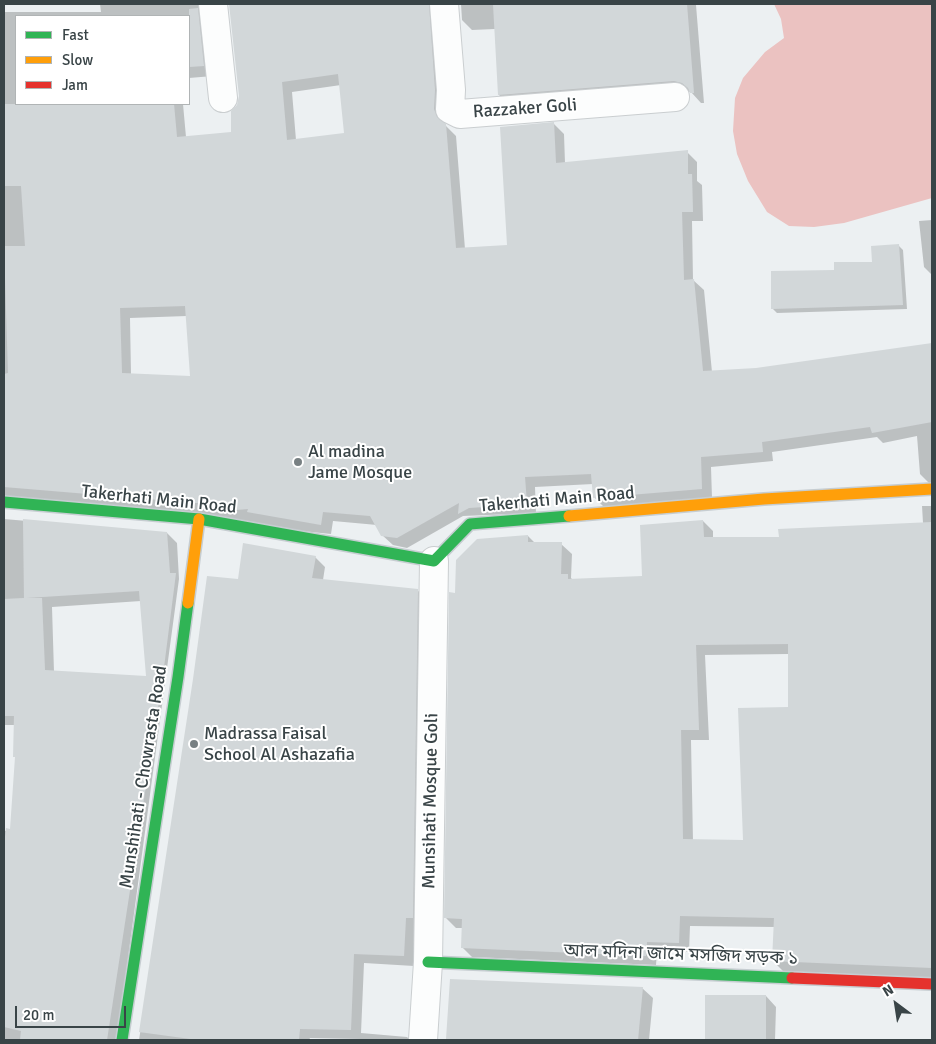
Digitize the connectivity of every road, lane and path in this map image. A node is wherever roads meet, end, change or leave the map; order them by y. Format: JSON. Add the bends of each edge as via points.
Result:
{"nodes":[{"id":1,"x":213,"y":4,"type":"edge"},
{"id":2,"x":444,"y":4,"type":"edge"},
{"id":3,"x":675,"y":97,"type":"dead end"},
{"id":4,"x":223,"y":98,"type":"dead end"},
{"id":5,"x":927,"y":489,"type":"edge"},
{"id":6,"x":4,"y":502,"type":"edge"},
{"id":7,"x":199,"y":519,"type":"junction"},
{"id":8,"x":434,"y":561,"type":"junction"},
{"id":9,"x":428,"y":962,"type":"junction"},
{"id":10,"x":932,"y":984,"type":"edge"},
{"id":11,"x":122,"y":1040,"type":"edge"},
{"id":12,"x":423,"y":1040,"type":"edge"}],
"edges":[{"from":1,"to":4,"type":"street"},
{"from":2,"to":3,"type":"street","name":"Razzaker Goli","via":[[450,108],[460,114]]},
{"from":5,"to":8,"type":"street","name":"Takerhati Main Road","via":[[470,524]]},
{"from":6,"to":7,"type":"street","name":"Takerhati Main Road"},
{"from":7,"to":8,"type":"street","name":"Takerhati Main Road"},
{"from":7,"to":11,"type":"street","name":"Munshihati - Chowrasta Road"},
{"from":8,"to":9,"type":"street","name":"Munsihati Mosque Goli"},
{"from":9,"to":10,"type":"street","name":"আল মদিনা জামে মসজিদ সড়ক ১"},
{"from":9,"to":12,"type":"street","name":"Munsihati Mosque Goli"}]}
